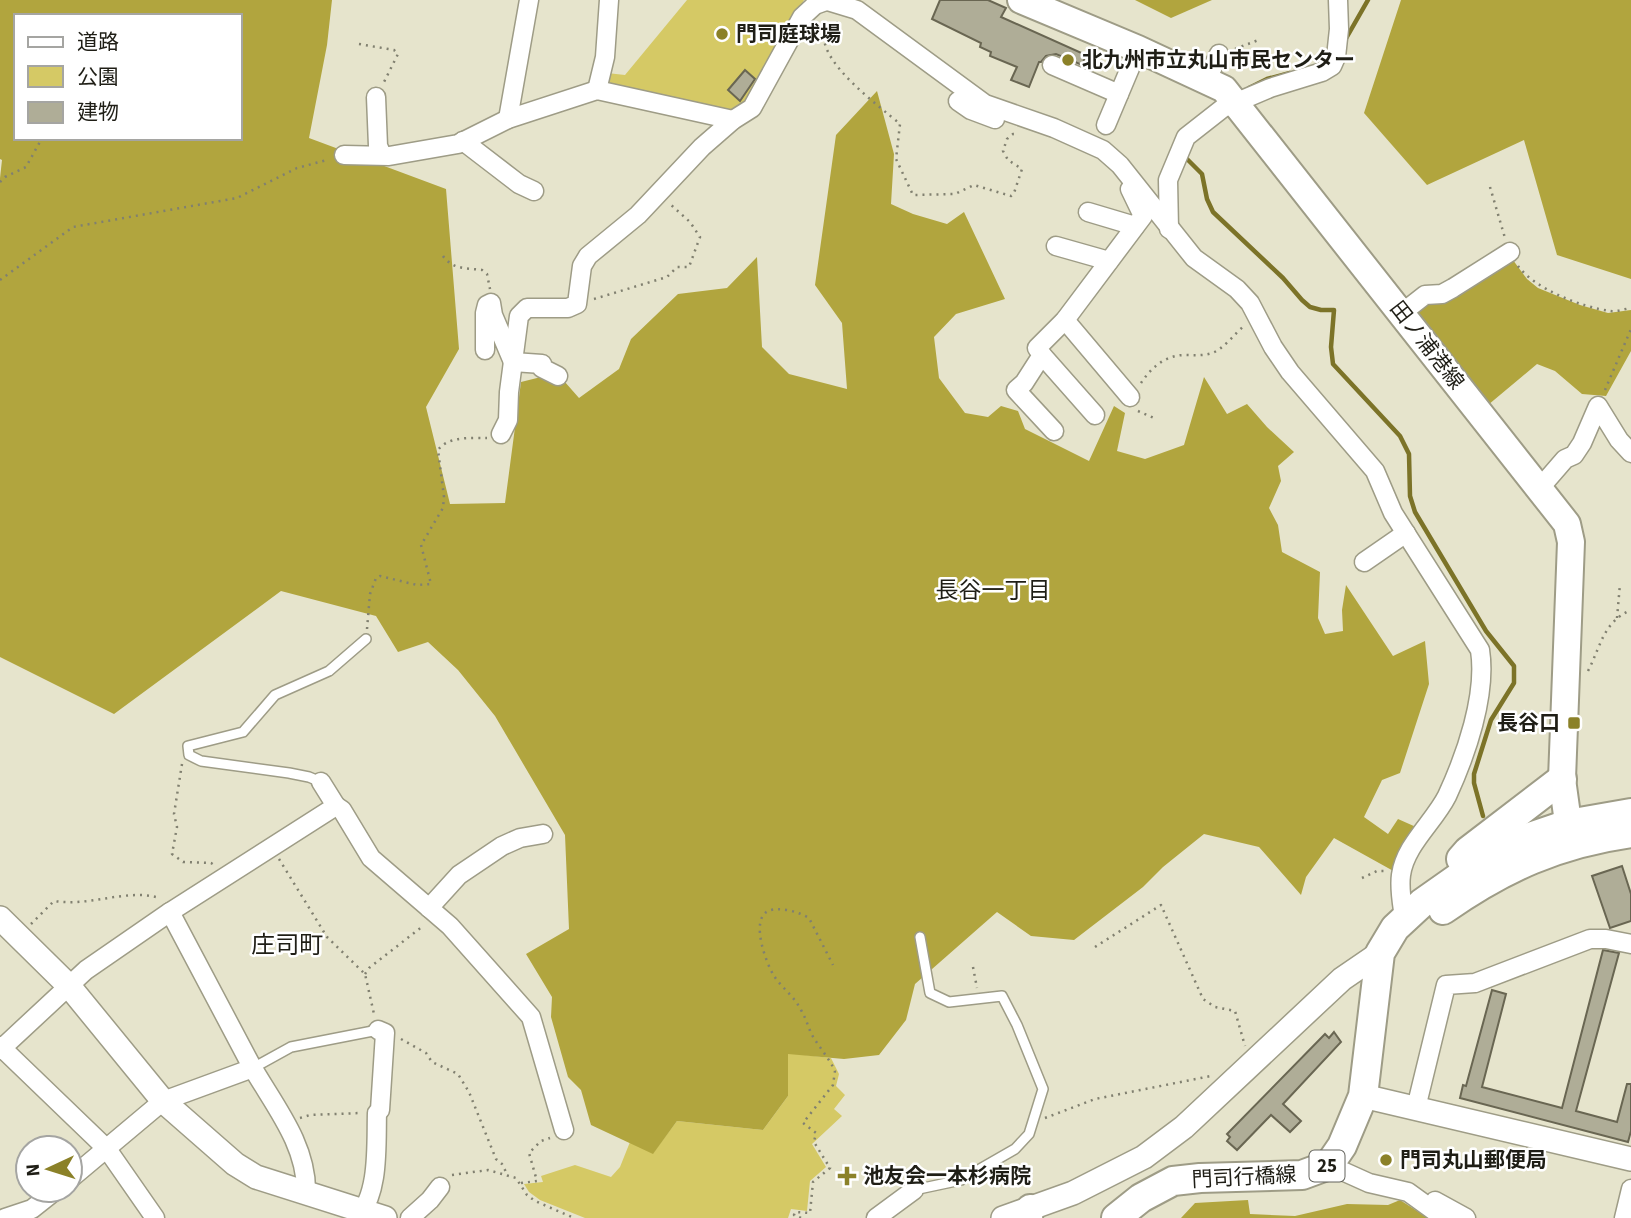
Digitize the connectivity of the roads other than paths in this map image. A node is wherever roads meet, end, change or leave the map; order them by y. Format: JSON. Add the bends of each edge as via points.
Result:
{"nodes":[{"id":1,"x":529,"y":0,"type":"edge"},
{"id":2,"x":609,"y":0,"type":"edge"},
{"id":3,"x":1021,"y":0,"type":"edge"},
{"id":4,"x":1338,"y":0,"type":"edge"},
{"id":5,"x":825,"y":1,"type":"edge"},
{"id":6,"x":856,"y":6,"type":"edge"},
{"id":7,"x":1138,"y":48,"type":"junction"},
{"id":8,"x":1219,"y":54,"type":"road end"},
{"id":9,"x":1052,"y":65,"type":"dead end"},
{"id":10,"x":1210,"y":71,"type":"dead end"},
{"id":11,"x":597,"y":90,"type":"junction"},
{"id":12,"x":1119,"y":94,"type":"junction"},
{"id":13,"x":376,"y":97,"type":"road end"},
{"id":14,"x":958,"y":101,"type":"dead end"},
{"id":15,"x":1234,"y":103,"type":"junction"},
{"id":16,"x":508,"y":119,"type":"junction"},
{"id":17,"x":733,"y":120,"type":"junction"},
{"id":18,"x":1106,"y":125,"type":"dead end"},
{"id":19,"x":1054,"y":128,"type":"junction"},
{"id":20,"x":464,"y":141,"type":"junction"},
{"id":21,"x":344,"y":155,"type":"road end"},
{"id":22,"x":382,"y":155,"type":"junction"},
{"id":23,"x":1132,"y":178,"type":"junction"},
{"id":24,"x":534,"y":191,"type":"dead end"},
{"id":25,"x":1088,"y":212,"type":"dead end"},
{"id":26,"x":1135,"y":226,"type":"junction"},
{"id":27,"x":1169,"y":229,"type":"junction"},
{"id":28,"x":1056,"y":246,"type":"dead end"},
{"id":29,"x":1510,"y":252,"type":"road end"},
{"id":30,"x":1109,"y":261,"type":"junction"},
{"id":31,"x":1402,"y":313,"type":"junction"},
{"id":32,"x":1065,"y":320,"type":"junction"},
{"id":33,"x":485,"y":350,"type":"dead end"},
{"id":34,"x":1042,"y":355,"type":"junction"},
{"id":35,"x":513,"y":362,"type":"junction"},
{"id":36,"x":558,"y":376,"type":"dead end"},
{"id":37,"x":1130,"y":397,"type":"road end"},
{"id":38,"x":1095,"y":415,"type":"dead end"},
{"id":39,"x":1055,"y":431,"type":"dead end"},
{"id":40,"x":500,"y":434,"type":"road end"},
{"id":41,"x":1631,"y":453,"type":"edge"},
{"id":42,"x":1539,"y":489,"type":"junction"},
{"id":43,"x":1406,"y":533,"type":"junction"},
{"id":44,"x":1364,"y":562,"type":"dead end"},
{"id":45,"x":366,"y":639,"type":"road end"},
{"id":46,"x":1562,"y":779,"type":"junction"},
{"id":47,"x":321,"y":782,"type":"joint"},
{"id":48,"x":336,"y":806,"type":"junction"},
{"id":49,"x":1631,"y":813,"type":"edge"},
{"id":50,"x":1631,"y":833,"type":"edge"},
{"id":51,"x":543,"y":834,"type":"dead end"},
{"id":52,"x":1570,"y":834,"type":"junction"},
{"id":53,"x":431,"y":910,"type":"junction"},
{"id":54,"x":1413,"y":910,"type":"junction"},
{"id":55,"x":170,"y":912,"type":"junction"},
{"id":56,"x":0,"y":918,"type":"edge"},
{"id":57,"x":920,"y":937,"type":"dead end"},
{"id":58,"x":1631,"y":944,"type":"edge"},
{"id":59,"x":1380,"y":953,"type":"junction"},
{"id":60,"x":69,"y":986,"type":"junction"},
{"id":61,"x":381,"y":1032,"type":"joint"},
{"id":62,"x":1,"y":1048,"type":"edge"},
{"id":63,"x":253,"y":1068,"type":"junction"},
{"id":64,"x":1363,"y":1096,"type":"junction"},
{"id":65,"x":163,"y":1101,"type":"junction"},
{"id":66,"x":1416,"y":1108,"type":"junction"},
{"id":67,"x":564,"y":1130,"type":"road end"},
{"id":68,"x":107,"y":1149,"type":"junction"},
{"id":69,"x":1631,"y":1159,"type":"edge"},
{"id":70,"x":1329,"y":1165,"type":"junction"},
{"id":71,"x":84,"y":1168,"type":"edge"},
{"id":72,"x":440,"y":1187,"type":"road end"},
{"id":73,"x":1631,"y":1189,"type":"edge"},
{"id":74,"x":914,"y":1190,"type":"joint"},
{"id":75,"x":306,"y":1192,"type":"junction"},
{"id":76,"x":1408,"y":1192,"type":"junction"},
{"id":77,"x":38,"y":1204,"type":"edge"},
{"id":78,"x":1029,"y":1213,"type":"edge"},
{"id":79,"x":369,"y":1215,"type":"edge"},
{"id":80,"x":5,"y":1218,"type":"edge"},
{"id":81,"x":155,"y":1218,"type":"edge"},
{"id":82,"x":410,"y":1218,"type":"edge"},
{"id":83,"x":876,"y":1218,"type":"edge"},
{"id":84,"x":1003,"y":1218,"type":"edge"},
{"id":85,"x":1116,"y":1218,"type":"edge"},
{"id":86,"x":1444,"y":1218,"type":"edge"},
{"id":87,"x":1466,"y":1218,"type":"edge"},
{"id":88,"x":1624,"y":1218,"type":"edge"}],
"edges":[{"from":1,"to":16,"type":"street"},
{"from":2,"to":11,"type":"street","via":[[605,57]]},
{"from":3,"to":7,"type":"main road","name":"田ノ浦港線"},
{"from":4,"to":15,"type":"street","via":[[1339,29],[1332,66]]},
{"from":5,"to":6,"type":"street"},
{"from":5,"to":17,"type":"street","via":[[802,17],[752,108]]},
{"from":6,"to":19,"type":"street","via":[[985,104]]},
{"from":7,"to":12,"type":"street"},
{"from":7,"to":15,"type":"main road","name":"田ノ浦港線","via":[[1224,89]]},
{"from":8,"to":10,"type":"street"},
{"from":9,"to":12,"type":"street"},
{"from":11,"to":16,"type":"street"},
{"from":11,"to":17,"type":"street"},
{"from":12,"to":18,"type":"street"},
{"from":13,"to":22,"type":"street"},
{"from":14,"to":19,"type":"street","via":[[988,118],[1051,132]]},
{"from":15,"to":27,"type":"street","via":[[1186,137],[1168,180]]},
{"from":15,"to":31,"type":"main road","name":"田ノ浦港線"},
{"from":16,"to":20,"type":"street"},
{"from":17,"to":35,"type":"street","via":[[618,233],[588,256],[582,266],[577,304],[527,308],[519,316]]},
{"from":19,"to":23,"type":"street","via":[[1103,150]]},
{"from":20,"to":22,"type":"street"},
{"from":20,"to":24,"type":"street"},
{"from":21,"to":22,"type":"street"},
{"from":23,"to":26,"type":"street","via":[[1130,190],[1143,216]]},
{"from":23,"to":27,"type":"street"},
{"from":25,"to":26,"type":"street"},
{"from":26,"to":30,"type":"street"},
{"from":27,"to":43,"type":"street","via":[[1194,258],[1250,303],[1290,372],[1375,471]]},
{"from":28,"to":30,"type":"street"},
{"from":29,"to":31,"type":"street","via":[[1442,294],[1425,295]]},
{"from":30,"to":32,"type":"street"},
{"from":31,"to":42,"type":"main road","name":"田ノ浦港線"},
{"from":32,"to":34,"type":"street","via":[[1037,348]]},
{"from":32,"to":37,"type":"street"},
{"from":33,"to":35,"type":"street","via":[[485,313],[491,303]]},
{"from":34,"to":38,"type":"street"},
{"from":34,"to":39,"type":"street","via":[[1016,390]]},
{"from":35,"to":36,"type":"street","via":[[542,365]]},
{"from":35,"to":40,"type":"street","via":[[508,420]]},
{"from":41,"to":42,"type":"street","via":[[1598,406],[1574,455]]},
{"from":42,"to":46,"type":"main road","name":"田ノ浦港線","via":[[1567,523],[1571,542]]},
{"from":43,"to":44,"type":"street"},
{"from":43,"to":54,"type":"street","via":[[1480,650],[1483,668],[1482,690],[1467,743],[1447,795],[1407,856],[1400,892]]},
{"from":45,"to":47,"type":"lane","via":[[329,671],[275,695],[243,732],[188,746],[189,755],[201,761]]},
{"from":46,"to":52,"type":"main road","name":"田ノ浦港線"},
{"from":46,"to":54,"type":"main road","via":[[1468,851]]},
{"from":47,"to":48,"type":"street"},
{"from":48,"to":53,"type":"street","via":[[371,858]]},
{"from":48,"to":55,"type":"street"},
{"from":49,"to":52,"type":"main road","number":"25"},
{"from":50,"to":52,"type":"main road","number":"25"},
{"from":51,"to":53,"type":"street","via":[[502,846],[459,875]]},
{"from":52,"to":54,"type":"main road","number":"25","via":[[1515,842]]},
{"from":52,"to":59,"type":"main road","number":"25","via":[[1459,899]]},
{"from":53,"to":67,"type":"street","via":[[530,1017]]},
{"from":54,"to":59,"type":"main road","number":"25"},
{"from":55,"to":60,"type":"street"},
{"from":55,"to":63,"type":"street"},
{"from":56,"to":60,"type":"street"},
{"from":57,"to":74,"type":"lane","via":[[930,993],[949,1002],[1002,996],[1042,1089],[1029,1135],[1015,1149],[961,1180]]},
{"from":58,"to":66,"type":"street","via":[[1590,939],[1475,983],[1446,985]]},
{"from":59,"to":64,"type":"main road","number":"25"},
{"from":59,"to":78,"type":"street","via":[[1342,979],[1184,1127],[1144,1157]]},
{"from":60,"to":62,"type":"street"},
{"from":60,"to":65,"type":"street"},
{"from":61,"to":63,"type":"lane","via":[[370,1030],[291,1047]]},
{"from":61,"to":79,"type":"street","via":[[380,1110]]},
{"from":62,"to":68,"type":"street"},
{"from":63,"to":65,"type":"street"},
{"from":63,"to":75,"type":"street","via":[[292,1133]]},
{"from":64,"to":66,"type":"street"},
{"from":64,"to":70,"type":"main road","number":"25"},
{"from":65,"to":68,"type":"street"},
{"from":65,"to":75,"type":"street","via":[[235,1164],[256,1177]]},
{"from":66,"to":69,"type":"street"},
{"from":68,"to":71,"type":"street"},
{"from":68,"to":81,"type":"street"},
{"from":70,"to":76,"type":"street","via":[[1369,1183]]},
{"from":70,"to":85,"type":"main road","name":"門司行橋線","number":"25","via":[[1302,1175],[1173,1181]]},
{"from":72,"to":82,"type":"street"},
{"from":73,"to":88,"type":"street"},
{"from":74,"to":83,"type":"street"},
{"from":75,"to":79,"type":"street"},
{"from":76,"to":86,"type":"street"},
{"from":76,"to":87,"type":"street","via":[[1439,1202]]},
{"from":77,"to":80,"type":"street"},
{"from":78,"to":84,"type":"street"}]}
